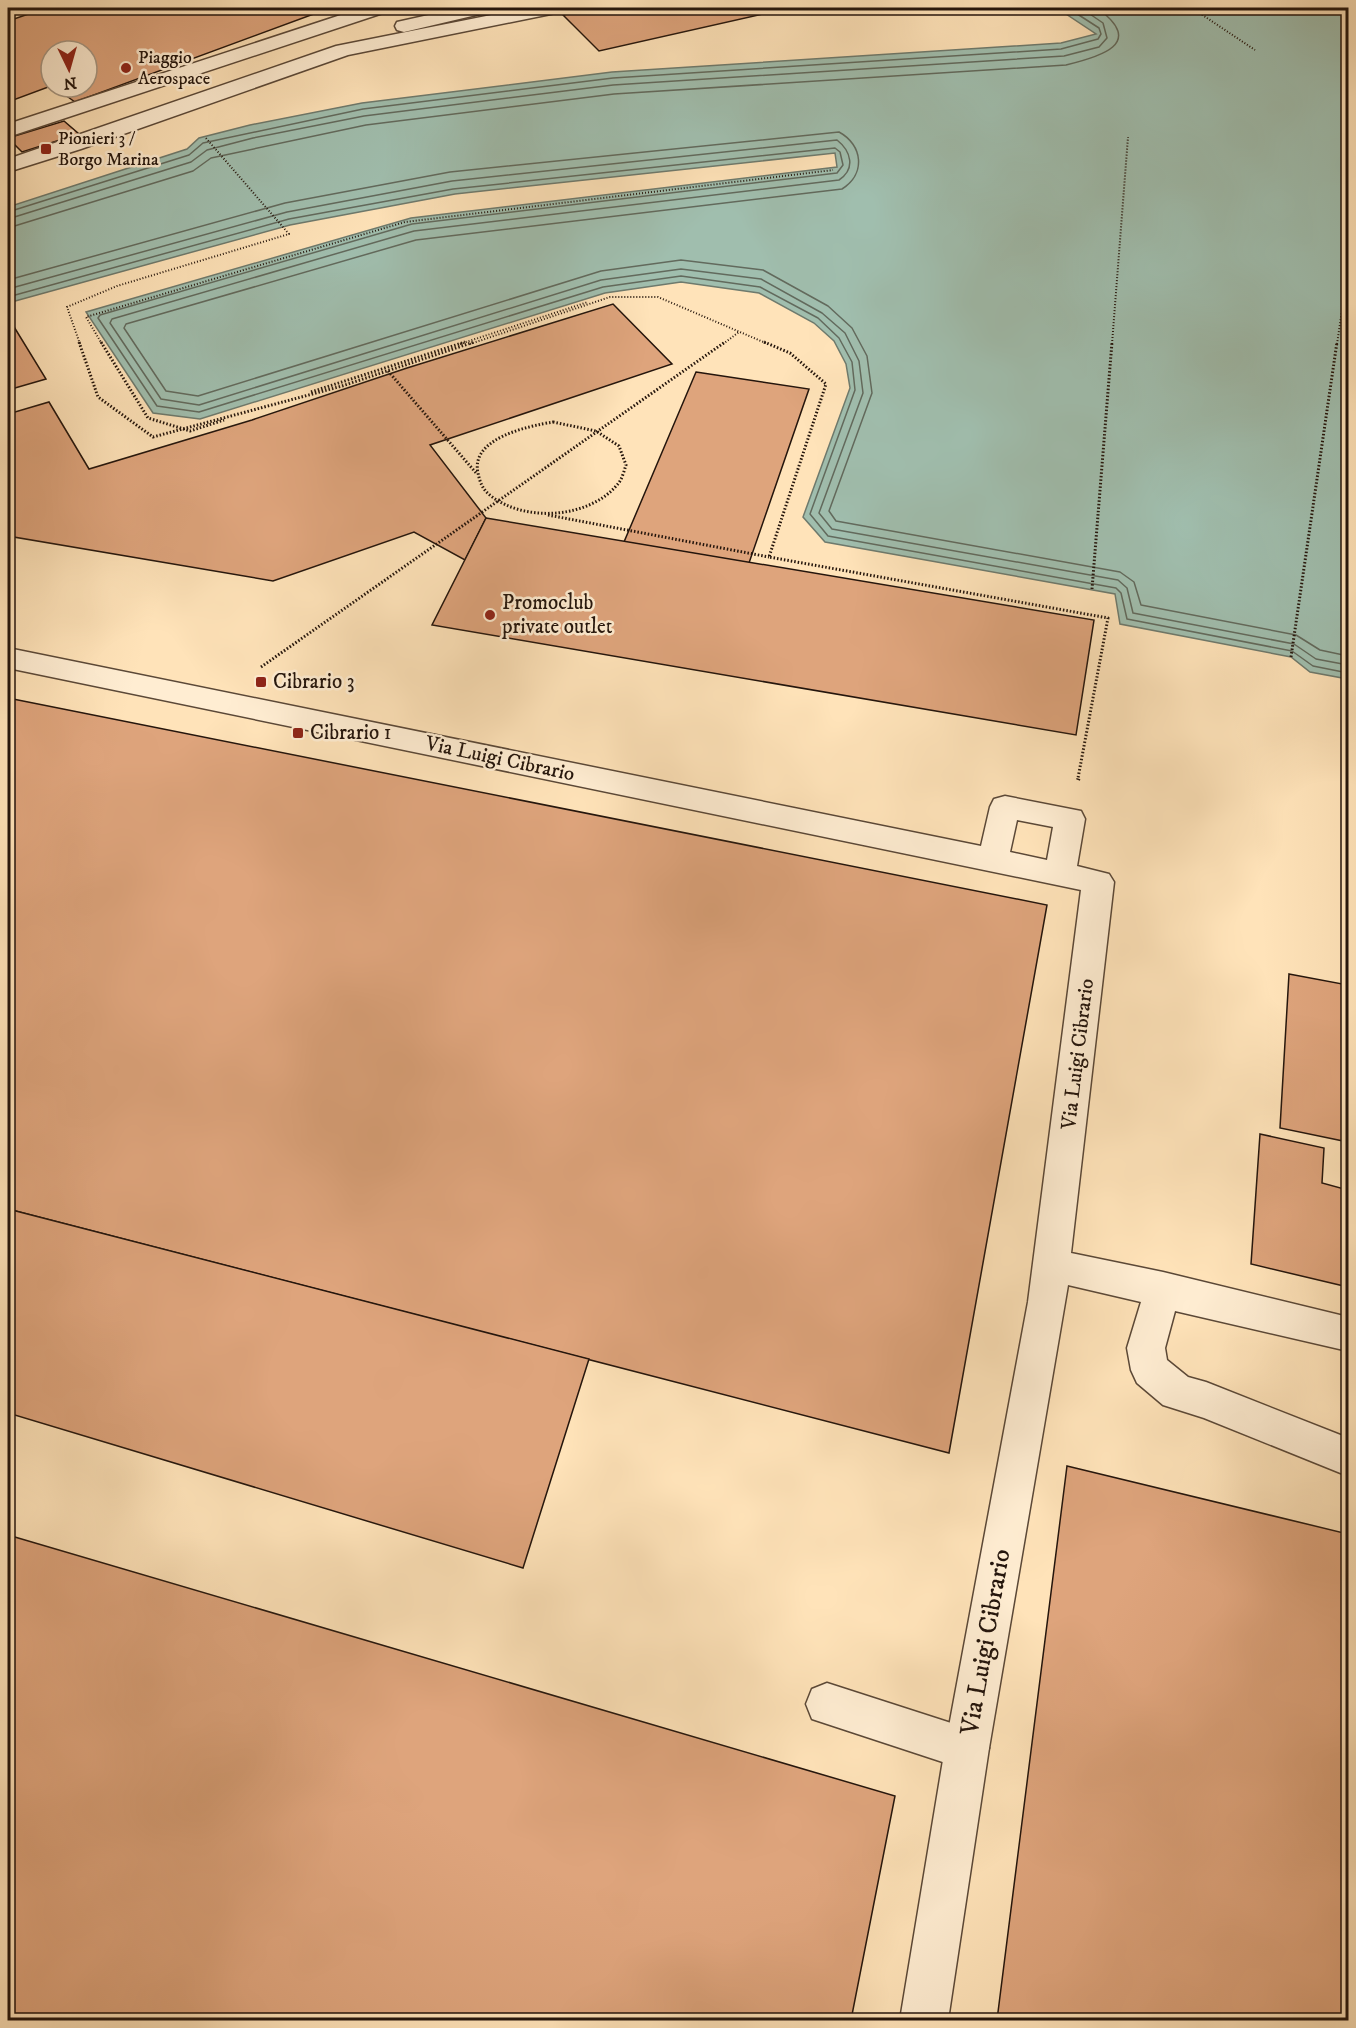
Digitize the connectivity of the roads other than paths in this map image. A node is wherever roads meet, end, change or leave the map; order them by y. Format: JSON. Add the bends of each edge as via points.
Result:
{"nodes":[{"id":1,"x":380,"y":8,"type":"edge"},
{"id":2,"x":438,"y":8,"type":"edge"},
{"id":3,"x":482,"y":8,"type":"edge"},
{"id":4,"x":551,"y":8,"type":"edge"},
{"id":5,"x":407,"y":30,"type":"junction"},
{"id":6,"x":8,"y":131,"type":"edge"},
{"id":7,"x":8,"y":166,"type":"edge"},
{"id":8,"x":8,"y":658,"type":"edge"},
{"id":9,"x":993,"y":861,"type":"junction"},
{"id":10,"x":1060,"y":875,"type":"junction"},
{"id":11,"x":1052,"y":1265,"type":"junction"},
{"id":12,"x":1163,"y":1289,"type":"junction"},
{"id":13,"x":1348,"y":1334,"type":"edge"},
{"id":14,"x":1348,"y":1456,"type":"edge"},
{"id":15,"x":827,"y":1704,"type":"dead end"},
{"id":16,"x":967,"y":1748,"type":"junction"},
{"id":17,"x":924,"y":2020,"type":"edge"}],
"edges":[{"from":1,"to":6,"type":"street"},
{"from":2,"to":5,"type":"street"},
{"from":3,"to":5,"type":"street"},
{"from":4,"to":5,"type":"street"},
{"from":5,"to":7,"type":"street"},
{"from":8,"to":9,"type":"street","name":"Via Luigi Cibrario"},
{"from":9,"to":10,"type":"street","name":"Via Luigi Cibrario"},
{"from":9,"to":10,"type":"street","via":[[1005,807],[1070,819]]},
{"from":10,"to":11,"type":"street","name":"Via Luigi Cibrario","via":[[1098,882]]},
{"from":11,"to":12,"type":"street"},
{"from":11,"to":16,"type":"street","name":"Via Luigi Cibrario"},
{"from":12,"to":13,"type":"street"},
{"from":12,"to":14,"type":"street","via":[[1146,1348],[1150,1370],[1177,1392]]},
{"from":15,"to":16,"type":"street"},
{"from":16,"to":17,"type":"street","name":"Via Luigi Cibrario"}]}
